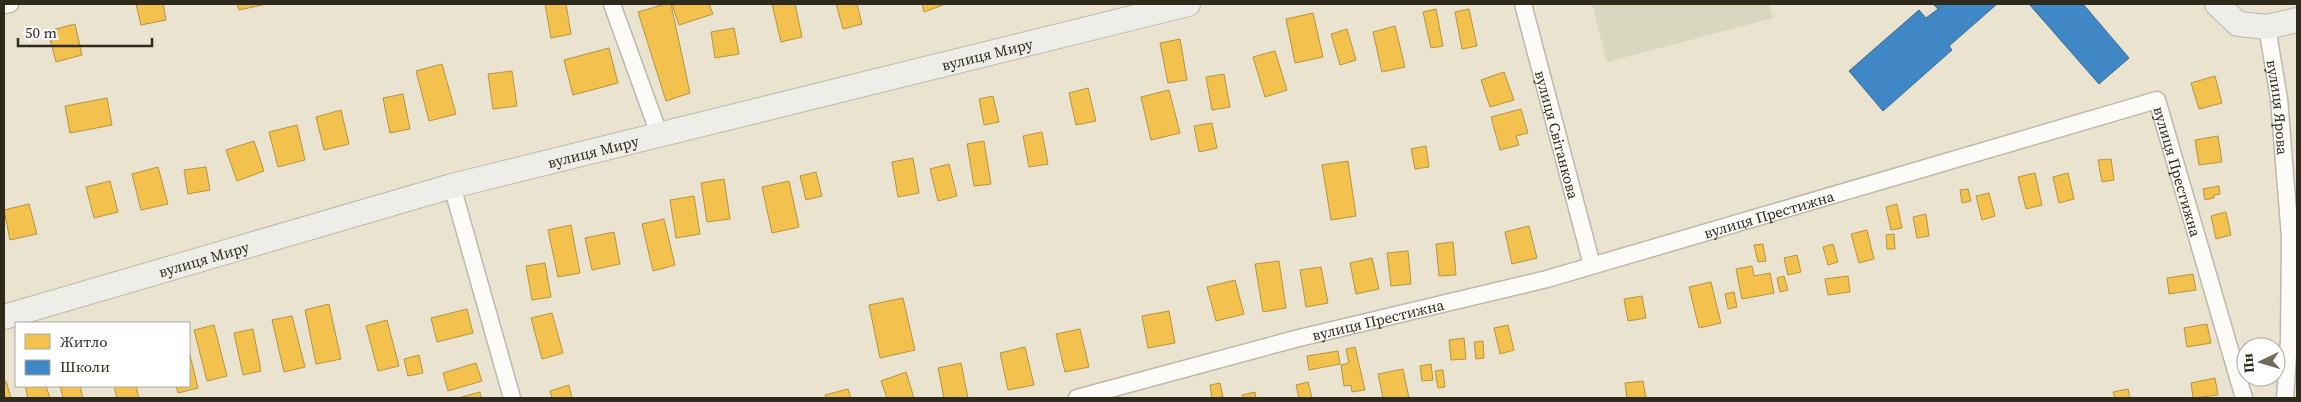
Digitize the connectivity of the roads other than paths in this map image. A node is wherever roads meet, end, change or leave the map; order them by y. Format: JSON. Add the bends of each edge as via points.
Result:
{"nodes":[{"id":1,"x":10,"y":4,"type":"edge"},
{"id":2,"x":612,"y":4,"type":"edge"},
{"id":3,"x":1188,"y":4,"type":"edge"},
{"id":4,"x":1523,"y":4,"type":"edge"},
{"id":5,"x":2217,"y":4,"type":"edge"},
{"id":6,"x":4,"y":6,"type":"edge"},
{"id":7,"x":2297,"y":20,"type":"edge"},
{"id":8,"x":2267,"y":27,"type":"junction"},
{"id":9,"x":659,"y":134,"type":"junction"},
{"id":10,"x":452,"y":186,"type":"junction"},
{"id":11,"x":1592,"y":265,"type":"junction"},
{"id":12,"x":4,"y":317,"type":"edge"},
{"id":13,"x":512,"y":398,"type":"edge"},
{"id":14,"x":1077,"y":398,"type":"edge"},
{"id":15,"x":2244,"y":398,"type":"edge"},
{"id":16,"x":2285,"y":398,"type":"edge"}],
"edges":[{"from":1,"to":6,"type":"street"},
{"from":2,"to":9,"type":"street"},
{"from":3,"to":9,"type":"street","name":"вулиця Миру"},
{"from":4,"to":11,"type":"street","name":"вулиця Світанкова"},
{"from":5,"to":8,"type":"street","via":[[2238,24]]},
{"from":7,"to":8,"type":"street"},
{"from":8,"to":16,"type":"street","name":"вулиця Ярова","via":[[2279,99],[2290,237]]},
{"from":9,"to":10,"type":"street","name":"вулиця Миру"},
{"from":10,"to":12,"type":"street","name":"вулиця Миру"},
{"from":10,"to":13,"type":"street"},
{"from":11,"to":14,"type":"street","name":"вулиця Престижна","via":[[1547,279],[1295,339]]},
{"from":11,"to":15,"type":"street","name":"вулиця Престижна","via":[[2157,100]]}]}
